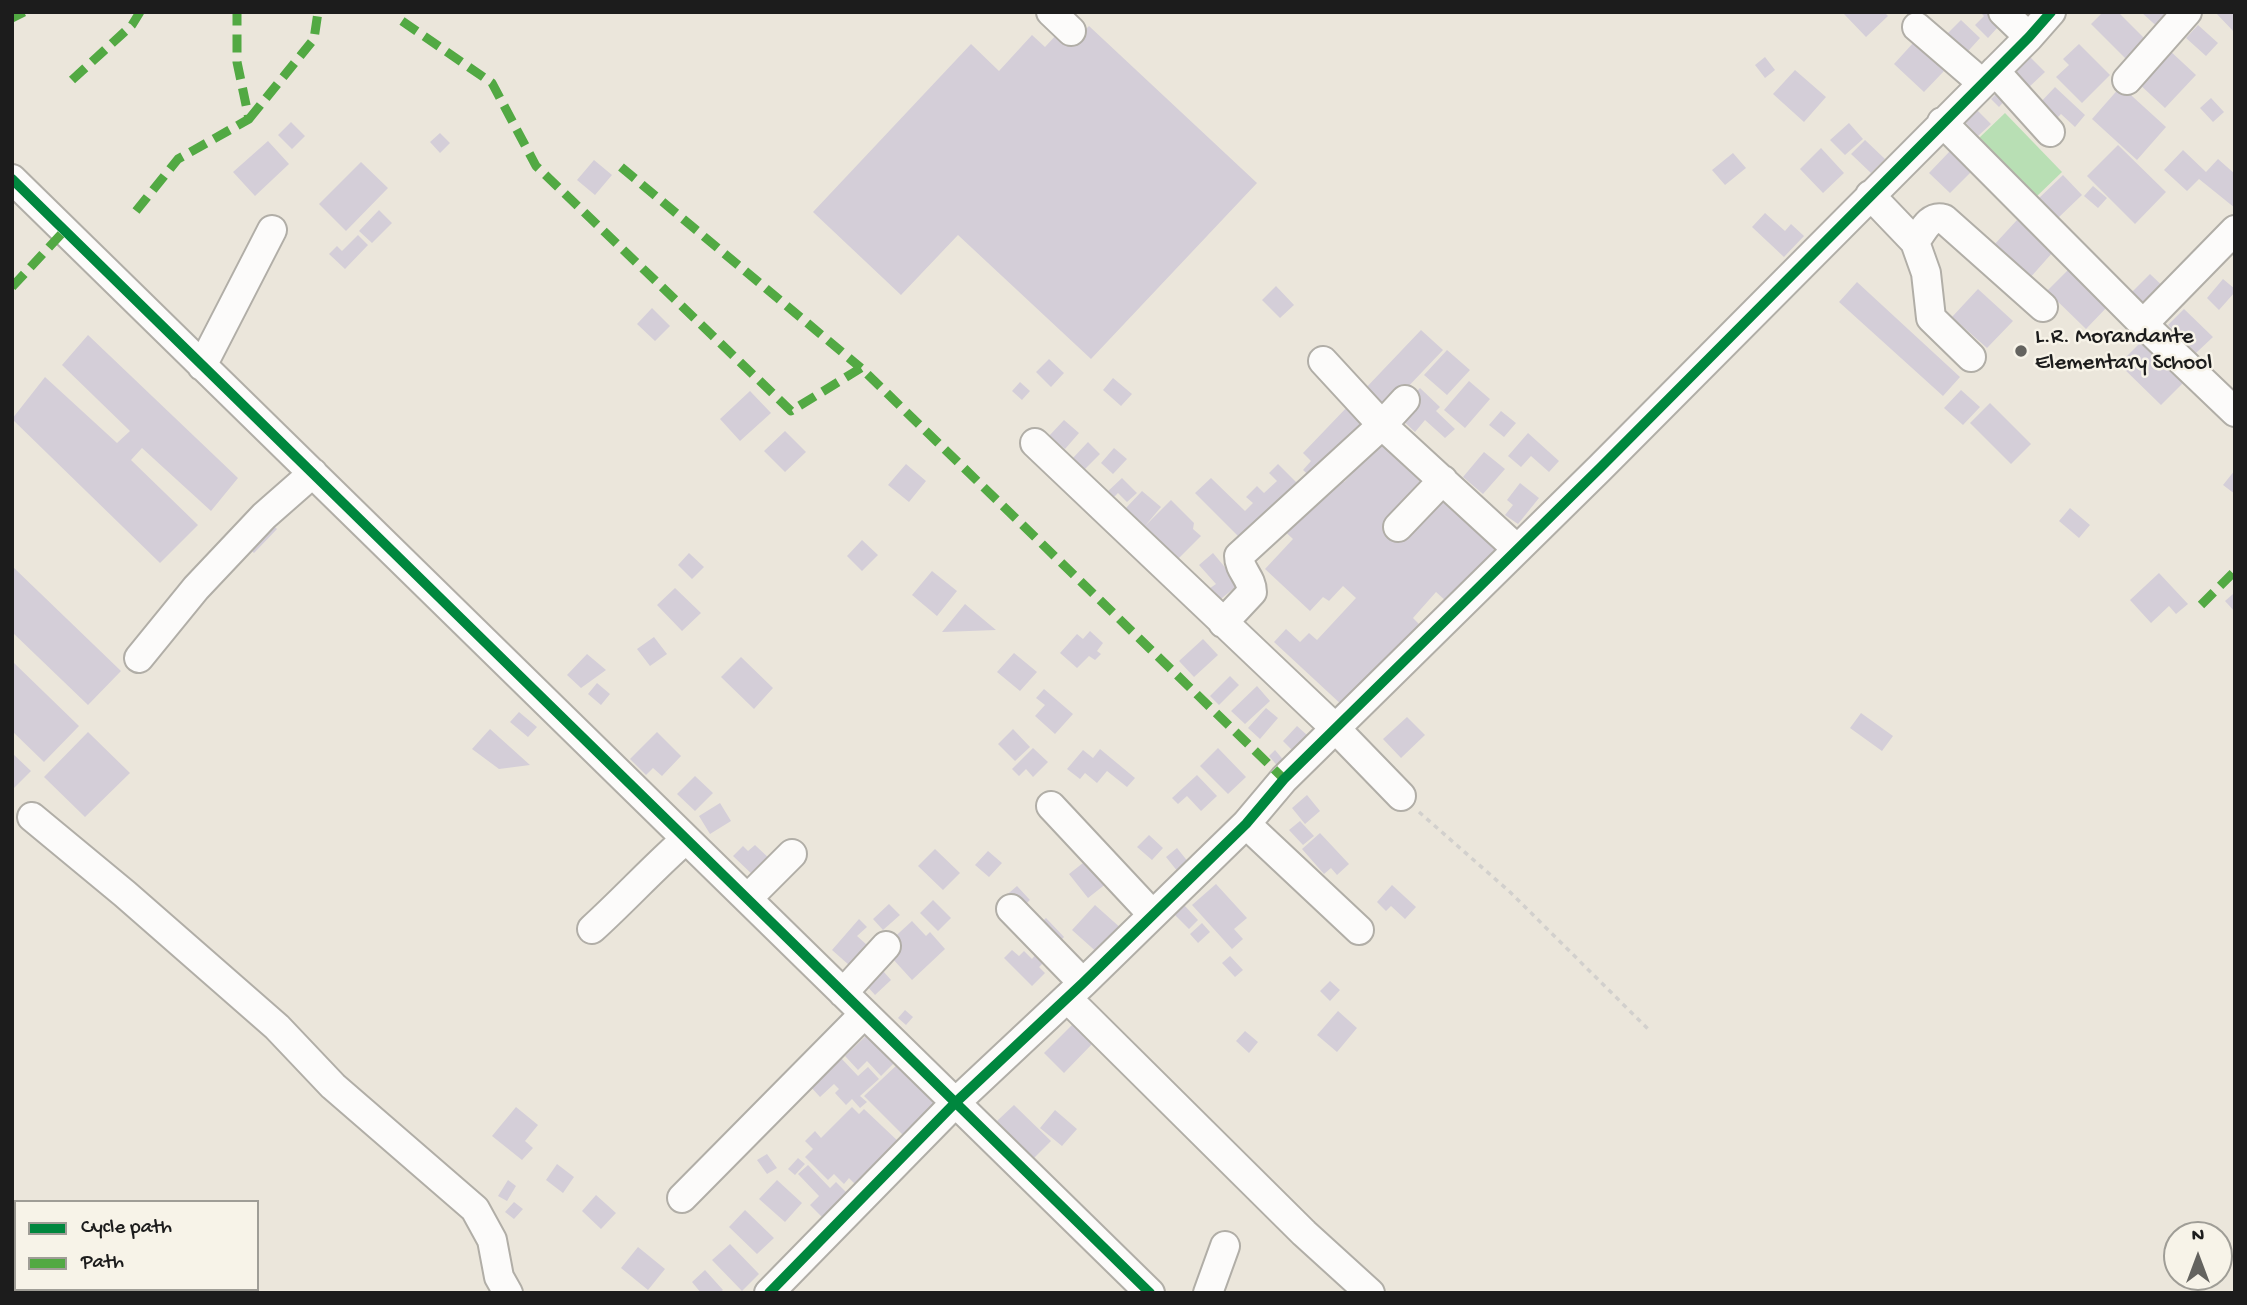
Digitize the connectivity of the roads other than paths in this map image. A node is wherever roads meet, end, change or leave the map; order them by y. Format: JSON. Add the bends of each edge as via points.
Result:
{"nodes":[{"id":1,"x":2003,"y":12,"type":"edge"},
{"id":2,"x":2051,"y":12,"type":"edge"},
{"id":3,"x":2187,"y":12,"type":"edge"},
{"id":4,"x":1917,"y":27,"type":"dead end"},
{"id":5,"x":2029,"y":37,"type":"junction"},
{"id":6,"x":1989,"y":77,"type":"junction"},
{"id":7,"x":2127,"y":80,"type":"dead end"},
{"id":8,"x":1942,"y":122,"type":"junction"},
{"id":9,"x":2050,"y":132,"type":"dead end"},
{"id":10,"x":12,"y":179,"type":"edge"},
{"id":11,"x":1870,"y":195,"type":"junction"},
{"id":12,"x":272,"y":230,"type":"dead end"},
{"id":13,"x":2235,"y":230,"type":"edge"},
{"id":14,"x":1915,"y":242,"type":"junction"},
{"id":15,"x":2043,"y":307,"type":"dead end"},
{"id":16,"x":2143,"y":324,"type":"junction"},
{"id":17,"x":1971,"y":357,"type":"dead end"},
{"id":18,"x":1323,"y":361,"type":"dead end"},
{"id":19,"x":202,"y":366,"type":"junction"},
{"id":20,"x":1405,"y":400,"type":"dead end"},
{"id":21,"x":2235,"y":412,"type":"edge"},
{"id":22,"x":1382,"y":425,"type":"junction"},
{"id":23,"x":1035,"y":443,"type":"dead end"},
{"id":24,"x":313,"y":473,"type":"junction"},
{"id":25,"x":1443,"y":480,"type":"junction"},
{"id":26,"x":1398,"y":527,"type":"dead end"},
{"id":27,"x":1517,"y":549,"type":"junction"},
{"id":28,"x":1223,"y":623,"type":"junction"},
{"id":29,"x":139,"y":658,"type":"dead end"},
{"id":30,"x":1335,"y":728,"type":"junction"},
{"id":31,"x":1401,"y":796,"type":"road end"},
{"id":32,"x":1051,"y":806,"type":"dead end"},
{"id":33,"x":32,"y":817,"type":"dead end"},
{"id":34,"x":1246,"y":824,"type":"junction"},
{"id":35,"x":686,"y":839,"type":"junction"},
{"id":36,"x":792,"y":854,"type":"dead end"},
{"id":37,"x":748,"y":898,"type":"junction"},
{"id":38,"x":1011,"y":909,"type":"dead end"},
{"id":39,"x":1152,"y":914,"type":"junction"},
{"id":40,"x":592,"y":929,"type":"dead end"},
{"id":41,"x":1359,"y":930,"type":"dead end"},
{"id":42,"x":886,"y":946,"type":"dead end"},
{"id":43,"x":1075,"y":990,"type":"junction"},
{"id":44,"x":843,"y":993,"type":"junction"},
{"id":45,"x":864,"y":1014,"type":"junction"},
{"id":46,"x":955,"y":1103,"type":"junction"},
{"id":47,"x":682,"y":1198,"type":"dead end"},
{"id":48,"x":1225,"y":1246,"type":"dead end"},
{"id":49,"x":508,"y":1293,"type":"edge"},
{"id":50,"x":769,"y":1293,"type":"edge"},
{"id":51,"x":1150,"y":1293,"type":"edge"},
{"id":52,"x":1208,"y":1293,"type":"edge"},
{"id":53,"x":1370,"y":1293,"type":"edge"}],
"edges":[{"from":1,"to":5,"type":"street"},
{"from":2,"to":5,"type":"street"},
{"from":3,"to":7,"type":"street"},
{"from":4,"to":6,"type":"street"},
{"from":5,"to":6,"type":"street"},
{"from":6,"to":8,"type":"street"},
{"from":6,"to":9,"type":"street"},
{"from":8,"to":11,"type":"street"},
{"from":8,"to":16,"type":"street"},
{"from":10,"to":19,"type":"street"},
{"from":11,"to":14,"type":"street"},
{"from":11,"to":27,"type":"street"},
{"from":12,"to":19,"type":"street"},
{"from":13,"to":16,"type":"street"},
{"from":14,"to":15,"type":"street","via":[[1932,219],[1944,219]]},
{"from":14,"to":17,"type":"street","via":[[1926,273],[1931,318]]},
{"from":16,"to":21,"type":"street"},
{"from":18,"to":22,"type":"street"},
{"from":19,"to":24,"type":"street"},
{"from":20,"to":22,"type":"street"},
{"from":22,"to":25,"type":"street"},
{"from":22,"to":28,"type":"street","via":[[1239,556],[1252,592]]},
{"from":23,"to":28,"type":"street"},
{"from":24,"to":29,"type":"street","via":[[264,516],[196,588]]},
{"from":24,"to":35,"type":"street"},
{"from":25,"to":26,"type":"street"},
{"from":25,"to":27,"type":"street"},
{"from":27,"to":30,"type":"street"},
{"from":28,"to":30,"type":"street"},
{"from":30,"to":31,"type":"street"},
{"from":30,"to":34,"type":"street"},
{"from":32,"to":39,"type":"street"},
{"from":33,"to":49,"type":"street","via":[[277,1027],[333,1086],[475,1209],[492,1240],[499,1277]]},
{"from":34,"to":39,"type":"street"},
{"from":34,"to":41,"type":"street"},
{"from":35,"to":37,"type":"street"},
{"from":35,"to":40,"type":"street"},
{"from":36,"to":37,"type":"street"},
{"from":37,"to":44,"type":"street"},
{"from":38,"to":43,"type":"street"},
{"from":39,"to":43,"type":"street"},
{"from":42,"to":44,"type":"street"},
{"from":43,"to":46,"type":"street"},
{"from":43,"to":53,"type":"street","via":[[1304,1233]]},
{"from":44,"to":45,"type":"street"},
{"from":45,"to":46,"type":"street"},
{"from":45,"to":47,"type":"street"},
{"from":46,"to":50,"type":"street"},
{"from":46,"to":51,"type":"street"},
{"from":48,"to":52,"type":"street"}]}
